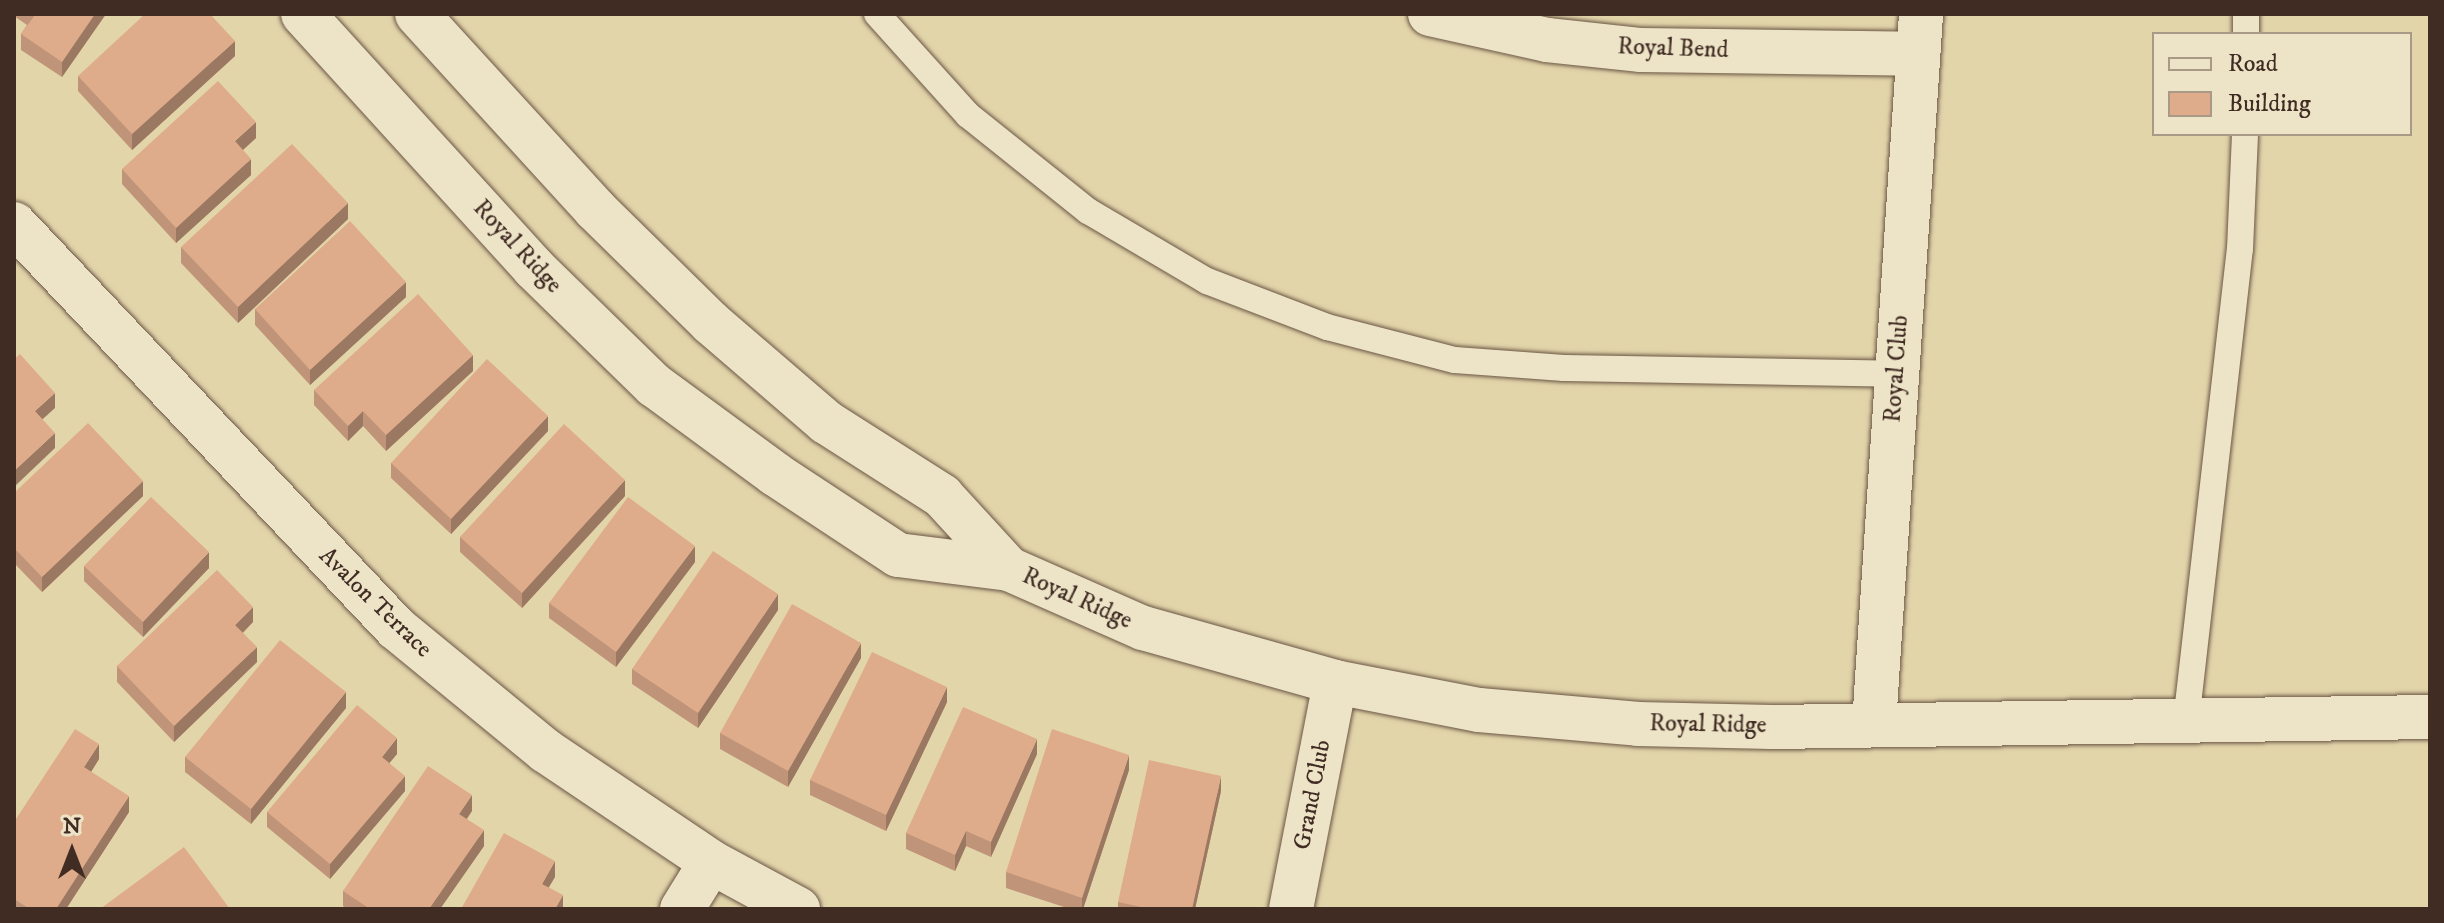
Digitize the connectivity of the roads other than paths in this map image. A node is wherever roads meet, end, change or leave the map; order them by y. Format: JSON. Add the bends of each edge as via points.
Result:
{"nodes":[{"id":1,"x":303,"y":14,"type":"edge"},
{"id":2,"x":417,"y":14,"type":"edge"},
{"id":3,"x":877,"y":14,"type":"edge"},
{"id":4,"x":1430,"y":14,"type":"edge"},
{"id":5,"x":1919,"y":34,"type":"edge"},
{"id":6,"x":2245,"y":136,"type":"edge"},
{"id":7,"x":14,"y":224,"type":"edge"},
{"id":8,"x":1897,"y":374,"type":"junction"},
{"id":9,"x":1009,"y":569,"type":"junction"},
{"id":10,"x":1335,"y":682,"type":"junction"},
{"id":11,"x":2430,"y":717,"type":"edge"},
{"id":12,"x":2186,"y":722,"type":"junction"},
{"id":13,"x":1874,"y":724,"type":"junction"},
{"id":14,"x":711,"y":862,"type":"junction"},
{"id":15,"x":682,"y":909,"type":"edge"},
{"id":16,"x":798,"y":909,"type":"edge"},
{"id":17,"x":1291,"y":909,"type":"edge"}],
"edges":[{"from":1,"to":9,"type":"street","name":"Royal Ridge","via":[[534,268],[654,385],[898,555]]},
{"from":2,"to":9,"type":"street","name":"Royal Ridge","via":[[595,209],[711,323],[826,422],[942,496]]},
{"from":3,"to":8,"type":"lane","via":[[968,115],[1088,211],[1207,281],[1327,327],[1455,360],[1564,368]]},
{"from":4,"to":5,"type":"street","name":"Royal Bend","via":[[1547,40],[1641,50]]},
{"from":5,"to":8,"type":"street","name":"Royal Club"},
{"from":6,"to":12,"type":"lane","via":[[2240,249]]},
{"from":7,"to":14,"type":"street","name":"Avalon Terrace","via":[[396,628],[546,751]]},
{"from":8,"to":13,"type":"street","name":"Royal Club"},
{"from":9,"to":10,"type":"street","name":"Royal Ridge","via":[[1143,628]]},
{"from":10,"to":13,"type":"street","name":"Royal Ridge","via":[[1479,710],[1638,724]]},
{"from":10,"to":17,"type":"street","name":"Grand Club"},
{"from":11,"to":12,"type":"street","name":"Royal Ridge"},
{"from":12,"to":13,"type":"street","name":"Royal Ridge"},
{"from":14,"to":15,"type":"street"},
{"from":14,"to":16,"type":"street","name":"Avalon Terrace"}]}
